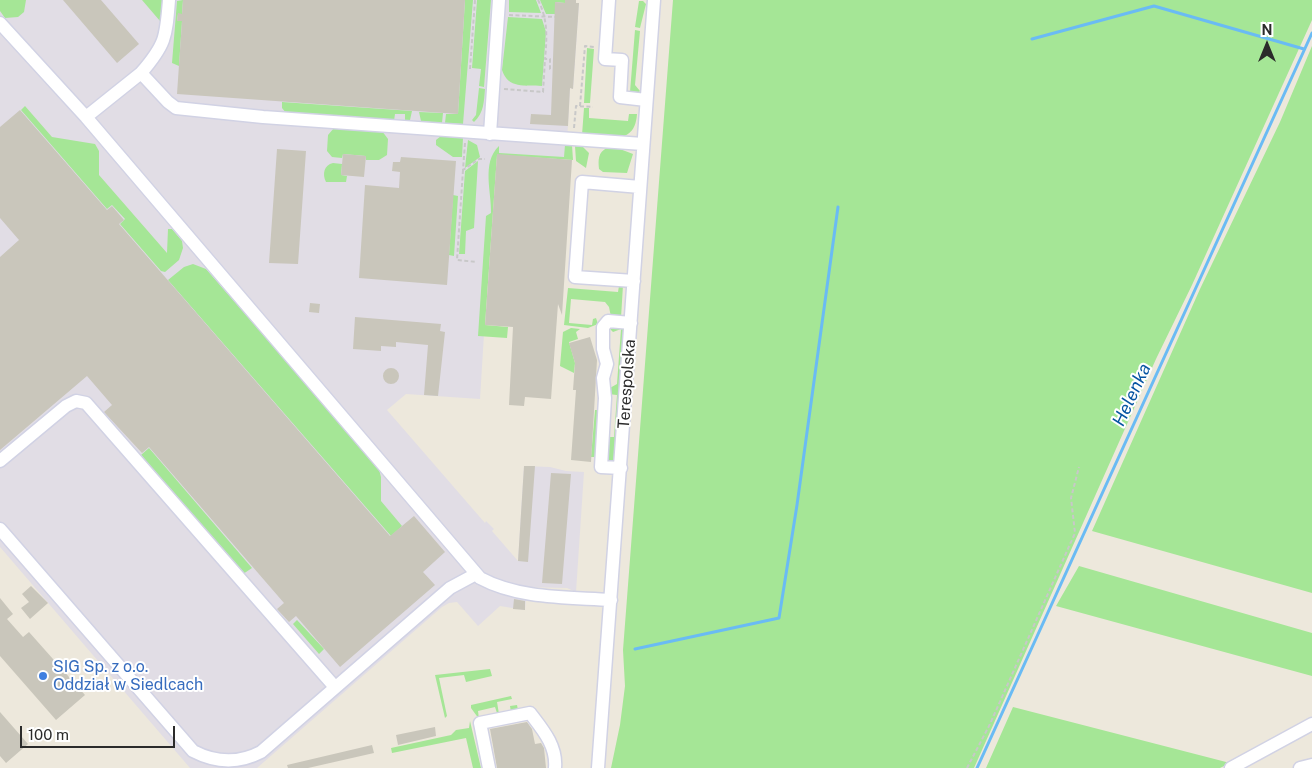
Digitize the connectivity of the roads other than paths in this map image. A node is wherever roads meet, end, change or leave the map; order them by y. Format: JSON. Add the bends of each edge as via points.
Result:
{"nodes":[{"id":1,"x":169,"y":0,"type":"edge"},
{"id":2,"x":609,"y":0,"type":"edge"},
{"id":3,"x":654,"y":0,"type":"edge"},
{"id":4,"x":503,"y":4,"type":"edge"},
{"id":5,"x":0,"y":23,"type":"edge"},
{"id":6,"x":142,"y":73,"type":"junction"},
{"id":7,"x":646,"y":100,"type":"junction"},
{"id":8,"x":86,"y":117,"type":"junction"},
{"id":9,"x":490,"y":134,"type":"junction"},
{"id":10,"x":643,"y":144,"type":"junction"},
{"id":11,"x":640,"y":187,"type":"junction"},
{"id":12,"x":634,"y":281,"type":"junction"},
{"id":13,"x":631,"y":324,"type":"junction"},
{"id":14,"x":0,"y":461,"type":"edge"},
{"id":15,"x":621,"y":468,"type":"junction"},
{"id":16,"x":0,"y":529,"type":"edge"},
{"id":17,"x":476,"y":574,"type":"junction"},
{"id":18,"x":611,"y":600,"type":"junction"},
{"id":19,"x":334,"y":686,"type":"junction"},
{"id":20,"x":1312,"y":724,"type":"edge"},
{"id":21,"x":1312,"y":765,"type":"edge"},
{"id":22,"x":489,"y":768,"type":"edge"},
{"id":23,"x":555,"y":768,"type":"edge"},
{"id":24,"x":598,"y":768,"type":"edge"},
{"id":25,"x":1231,"y":768,"type":"edge"},
{"id":26,"x":1300,"y":768,"type":"edge"}],
"edges":[{"from":1,"to":6,"type":"street","via":[[166,31],[159,52]]},
{"from":2,"to":7,"type":"street","via":[[605,59],[622,60],[620,97]]},
{"from":3,"to":7,"type":"street","name":"Terespolska"},
{"from":4,"to":9,"type":"street"},
{"from":5,"to":8,"type":"street"},
{"from":6,"to":8,"type":"street"},
{"from":6,"to":9,"type":"street","via":[[168,102],[187,110]]},
{"from":7,"to":10,"type":"street","name":"Terespolska"},
{"from":8,"to":17,"type":"street"},
{"from":9,"to":10,"type":"street"},
{"from":10,"to":11,"type":"street","name":"Terespolska"},
{"from":11,"to":12,"type":"street","name":"Terespolska"},
{"from":11,"to":12,"type":"street","via":[[582,182],[575,277]]},
{"from":12,"to":13,"type":"street","name":"Terespolska"},
{"from":13,"to":15,"type":"street","name":"Terespolska"},
{"from":13,"to":15,"type":"street","via":[[608,321],[603,327],[607,364],[603,378],[602,467]]},
{"from":14,"to":19,"type":"street","via":[[66,406],[76,401],[86,402]]},
{"from":15,"to":18,"type":"street","name":"Terespolska"},
{"from":16,"to":19,"type":"street","via":[[193,751],[202,756],[234,761],[261,752]]},
{"from":17,"to":18,"type":"street","via":[[495,586],[526,593]]},
{"from":17,"to":19,"type":"street","via":[[450,588]]},
{"from":18,"to":24,"type":"street","name":"Terespolska"},
{"from":20,"to":25,"type":"street"},
{"from":21,"to":26,"type":"street"},
{"from":22,"to":23,"type":"street","via":[[480,723],[530,713],[553,746]]}]}
